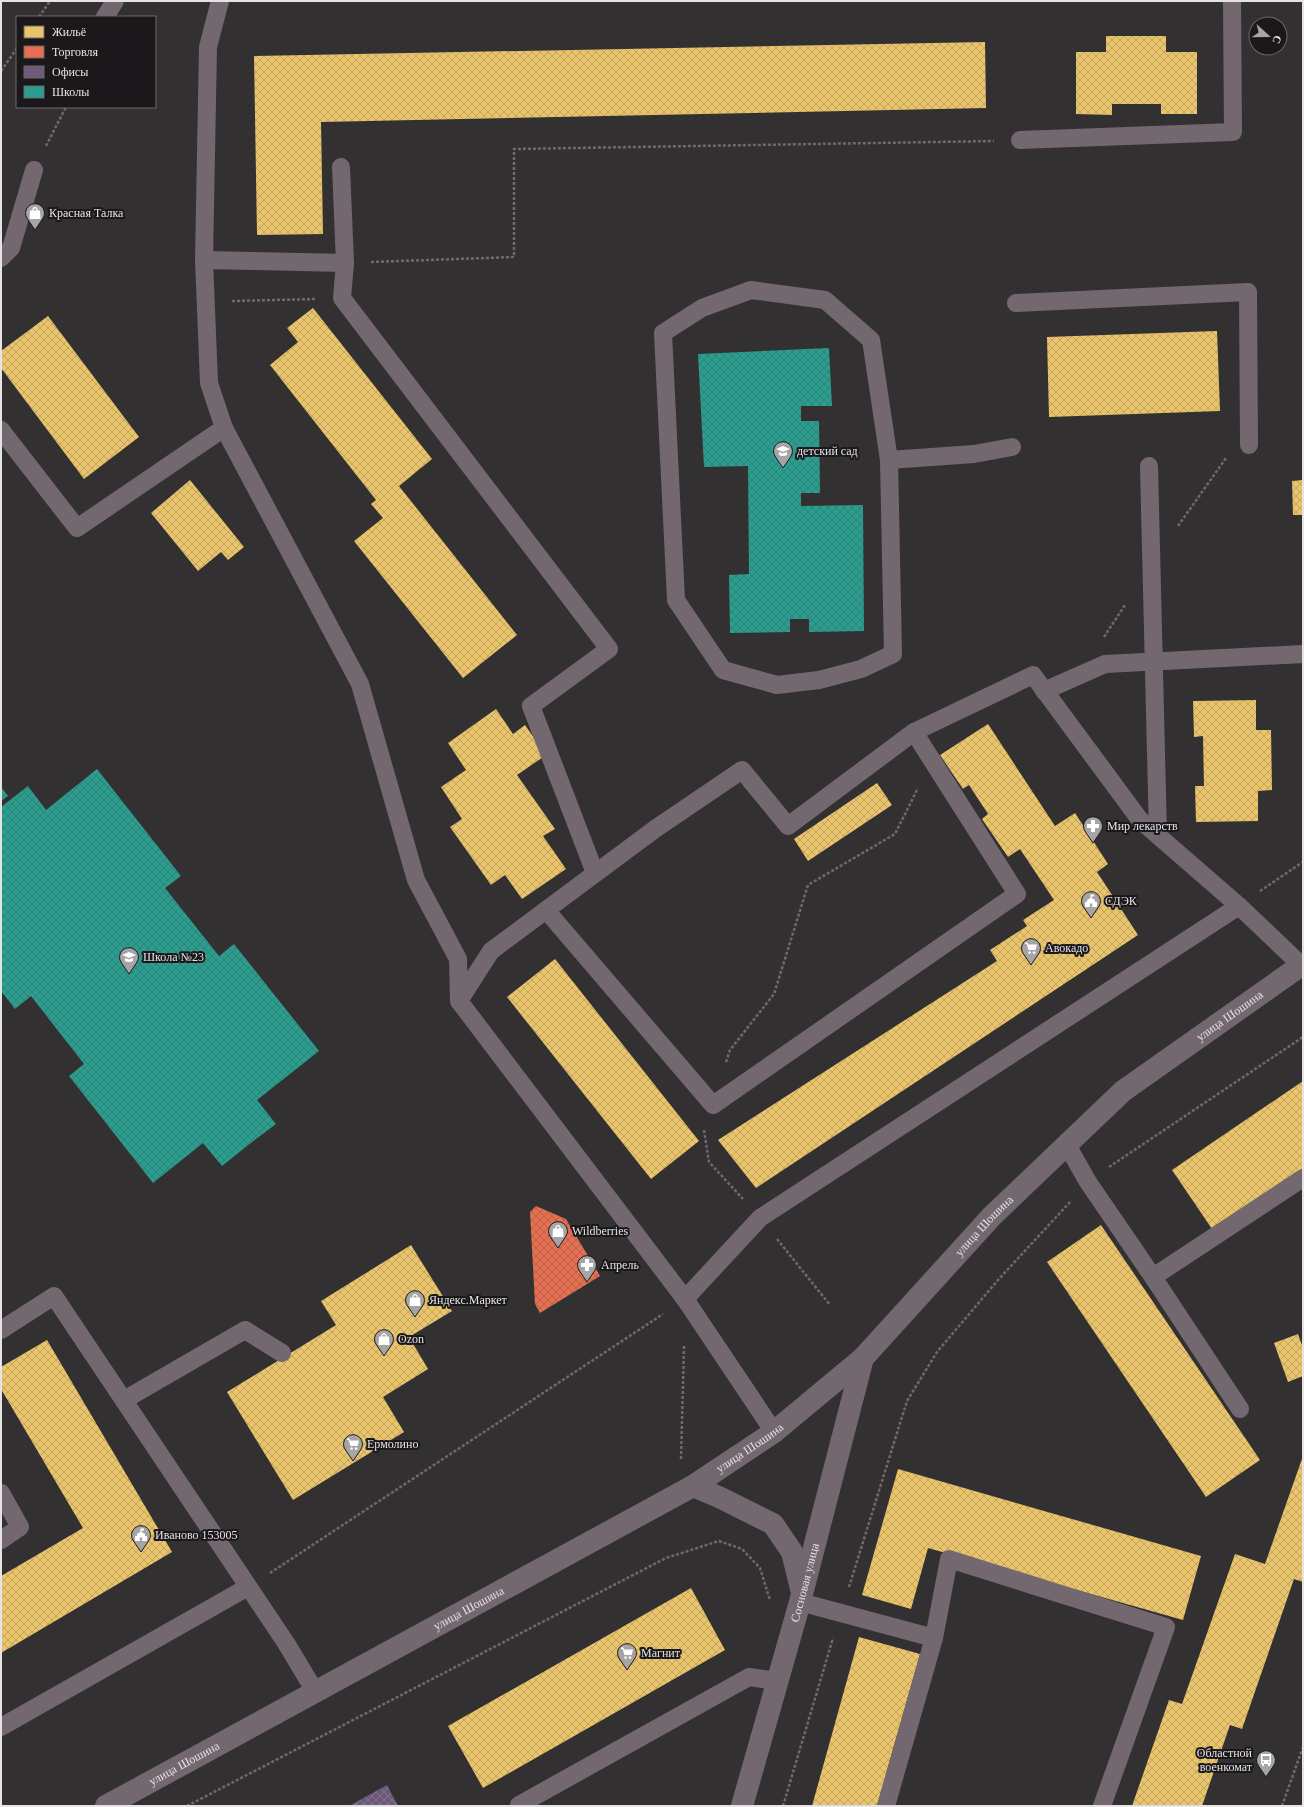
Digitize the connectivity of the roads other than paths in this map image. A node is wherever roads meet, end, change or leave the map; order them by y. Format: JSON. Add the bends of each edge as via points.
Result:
{"nodes":[{"id":1,"x":114,"y":1,"type":"edge"},
{"id":2,"x":220,"y":1,"type":"edge"},
{"id":3,"x":1232,"y":1,"type":"edge"},
{"id":4,"x":106,"y":16,"type":"edge"},
{"id":5,"x":1020,"y":140,"type":"road end"},
{"id":6,"x":342,"y":167,"type":"dead end"},
{"id":7,"x":34,"y":170,"type":"road end"},
{"id":8,"x":1,"y":258,"type":"edge"},
{"id":9,"x":204,"y":260,"type":"junction"},
{"id":10,"x":345,"y":263,"type":"junction"},
{"id":11,"x":1016,"y":303,"type":"dead end"},
{"id":12,"x":224,"y":428,"type":"junction"},
{"id":13,"x":1,"y":430,"type":"edge"},
{"id":14,"x":1248,"y":445,"type":"dead end"},
{"id":15,"x":1012,"y":447,"type":"dead end"},
{"id":16,"x":889,"y":460,"type":"junction"},
{"id":17,"x":1149,"y":466,"type":"dead end"},
{"id":18,"x":1303,"y":654,"type":"edge"},
{"id":19,"x":1154,"y":662,"type":"junction"},
{"id":20,"x":1044,"y":691,"type":"junction"},
{"id":21,"x":914,"y":732,"type":"junction"},
{"id":22,"x":1158,"y":835,"type":"junction"},
{"id":23,"x":595,"y":873,"type":"junction"},
{"id":24,"x":1239,"y":906,"type":"junction"},
{"id":25,"x":546,"y":910,"type":"junction"},
{"id":26,"x":1302,"y":964,"type":"edge"},
{"id":27,"x":459,"y":1001,"type":"junction"},
{"id":28,"x":1067,"y":1145,"type":"junction"},
{"id":29,"x":1303,"y":1178,"type":"edge"},
{"id":30,"x":1153,"y":1277,"type":"junction"},
{"id":31,"x":685,"y":1299,"type":"junction"},
{"id":32,"x":1,"y":1330,"type":"edge"},
{"id":33,"x":282,"y":1353,"type":"dead end"},
{"id":34,"x":863,"y":1358,"type":"junction"},
{"id":35,"x":124,"y":1400,"type":"junction"},
{"id":36,"x":1240,"y":1409,"type":"dead end"},
{"id":37,"x":774,"y":1432,"type":"junction"},
{"id":38,"x":693,"y":1486,"type":"junction"},
{"id":39,"x":1,"y":1493,"type":"edge"},
{"id":40,"x":1,"y":1540,"type":"edge"},
{"id":41,"x":248,"y":1587,"type":"junction"},
{"id":42,"x":801,"y":1598,"type":"junction"},
{"id":43,"x":934,"y":1638,"type":"junction"},
{"id":44,"x":778,"y":1681,"type":"junction"},
{"id":45,"x":316,"y":1692,"type":"junction"},
{"id":46,"x":1,"y":1727,"type":"edge"},
{"id":47,"x":519,"y":1805,"type":"edge"},
{"id":48,"x":106,"y":1806,"type":"edge"},
{"id":49,"x":742,"y":1806,"type":"edge"},
{"id":50,"x":886,"y":1806,"type":"edge"},
{"id":51,"x":1102,"y":1806,"type":"edge"}],
"edges":[{"from":1,"to":4,"type":"lane"},
{"from":2,"to":9,"type":"lane","via":[[208,47]]},
{"from":3,"to":5,"type":"lane","via":[[1233,132]]},
{"from":6,"to":10,"type":"lane"},
{"from":7,"to":8,"type":"lane","via":[[11,248]]},
{"from":9,"to":10,"type":"lane"},
{"from":9,"to":12,"type":"lane","via":[[209,383]]},
{"from":10,"to":23,"type":"lane","via":[[342,298],[609,649],[531,706]]},
{"from":11,"to":14,"type":"lane","via":[[1248,292]]},
{"from":12,"to":13,"type":"lane","via":[[77,528]]},
{"from":12,"to":27,"type":"lane","via":[[360,684],[416,880],[458,958]]},
{"from":15,"to":16,"type":"lane","via":[[974,454]]},
{"from":16,"to":16,"type":"lane","via":[[871,340],[825,300],[750,290],[702,308],[663,333],[676,600],[723,670],[776,685],[819,680],[861,669],[893,654]]},
{"from":17,"to":19,"type":"lane"},
{"from":18,"to":19,"type":"lane"},
{"from":19,"to":20,"type":"lane","via":[[1105,664]]},
{"from":19,"to":22,"type":"lane"},
{"from":20,"to":21,"type":"lane","via":[[1033,675]]},
{"from":20,"to":22,"type":"lane","via":[[1140,820]]},
{"from":21,"to":23,"type":"lane","via":[[788,826],[742,770]]},
{"from":21,"to":25,"type":"lane","via":[[1017,894],[714,1104]]},
{"from":22,"to":24,"type":"lane"},
{"from":23,"to":25,"type":"lane"},
{"from":24,"to":26,"type":"lane"},
{"from":24,"to":31,"type":"lane","via":[[760,1218]]},
{"from":25,"to":27,"type":"lane","via":[[491,951]]},
{"from":26,"to":28,"type":"street","name":"улица Шошина","via":[[1123,1091]]},
{"from":27,"to":31,"type":"lane"},
{"from":28,"to":30,"type":"lane","via":[[1088,1182]]},
{"from":28,"to":34,"type":"street","name":"улица Шошина","via":[[992,1216]]},
{"from":29,"to":30,"type":"lane"},
{"from":30,"to":36,"type":"lane"},
{"from":31,"to":37,"type":"lane"},
{"from":32,"to":35,"type":"lane","via":[[54,1296]]},
{"from":33,"to":35,"type":"lane","via":[[245,1330]]},
{"from":34,"to":37,"type":"street","name":"улица Шошина"},
{"from":34,"to":42,"type":"street","name":"Сосновая улица"},
{"from":35,"to":41,"type":"lane"},
{"from":37,"to":38,"type":"street","name":"улица Шошина"},
{"from":38,"to":42,"type":"street","via":[[773,1524],[792,1552]]},
{"from":38,"to":45,"type":"street","name":"улица Шошина"},
{"from":39,"to":40,"type":"lane","via":[[20,1527]]},
{"from":41,"to":45,"type":"lane"},
{"from":41,"to":46,"type":"lane"},
{"from":42,"to":43,"type":"lane","via":[[841,1613]]},
{"from":42,"to":44,"type":"street","name":"Сосновая улица"},
{"from":43,"to":50,"type":"lane"},
{"from":43,"to":51,"type":"lane","via":[[949,1559],[1166,1627]]},
{"from":44,"to":47,"type":"lane","via":[[749,1677]]},
{"from":44,"to":49,"type":"street","name":"Сосновая улица"},
{"from":45,"to":48,"type":"street","name":"улица Шошина"}]}
